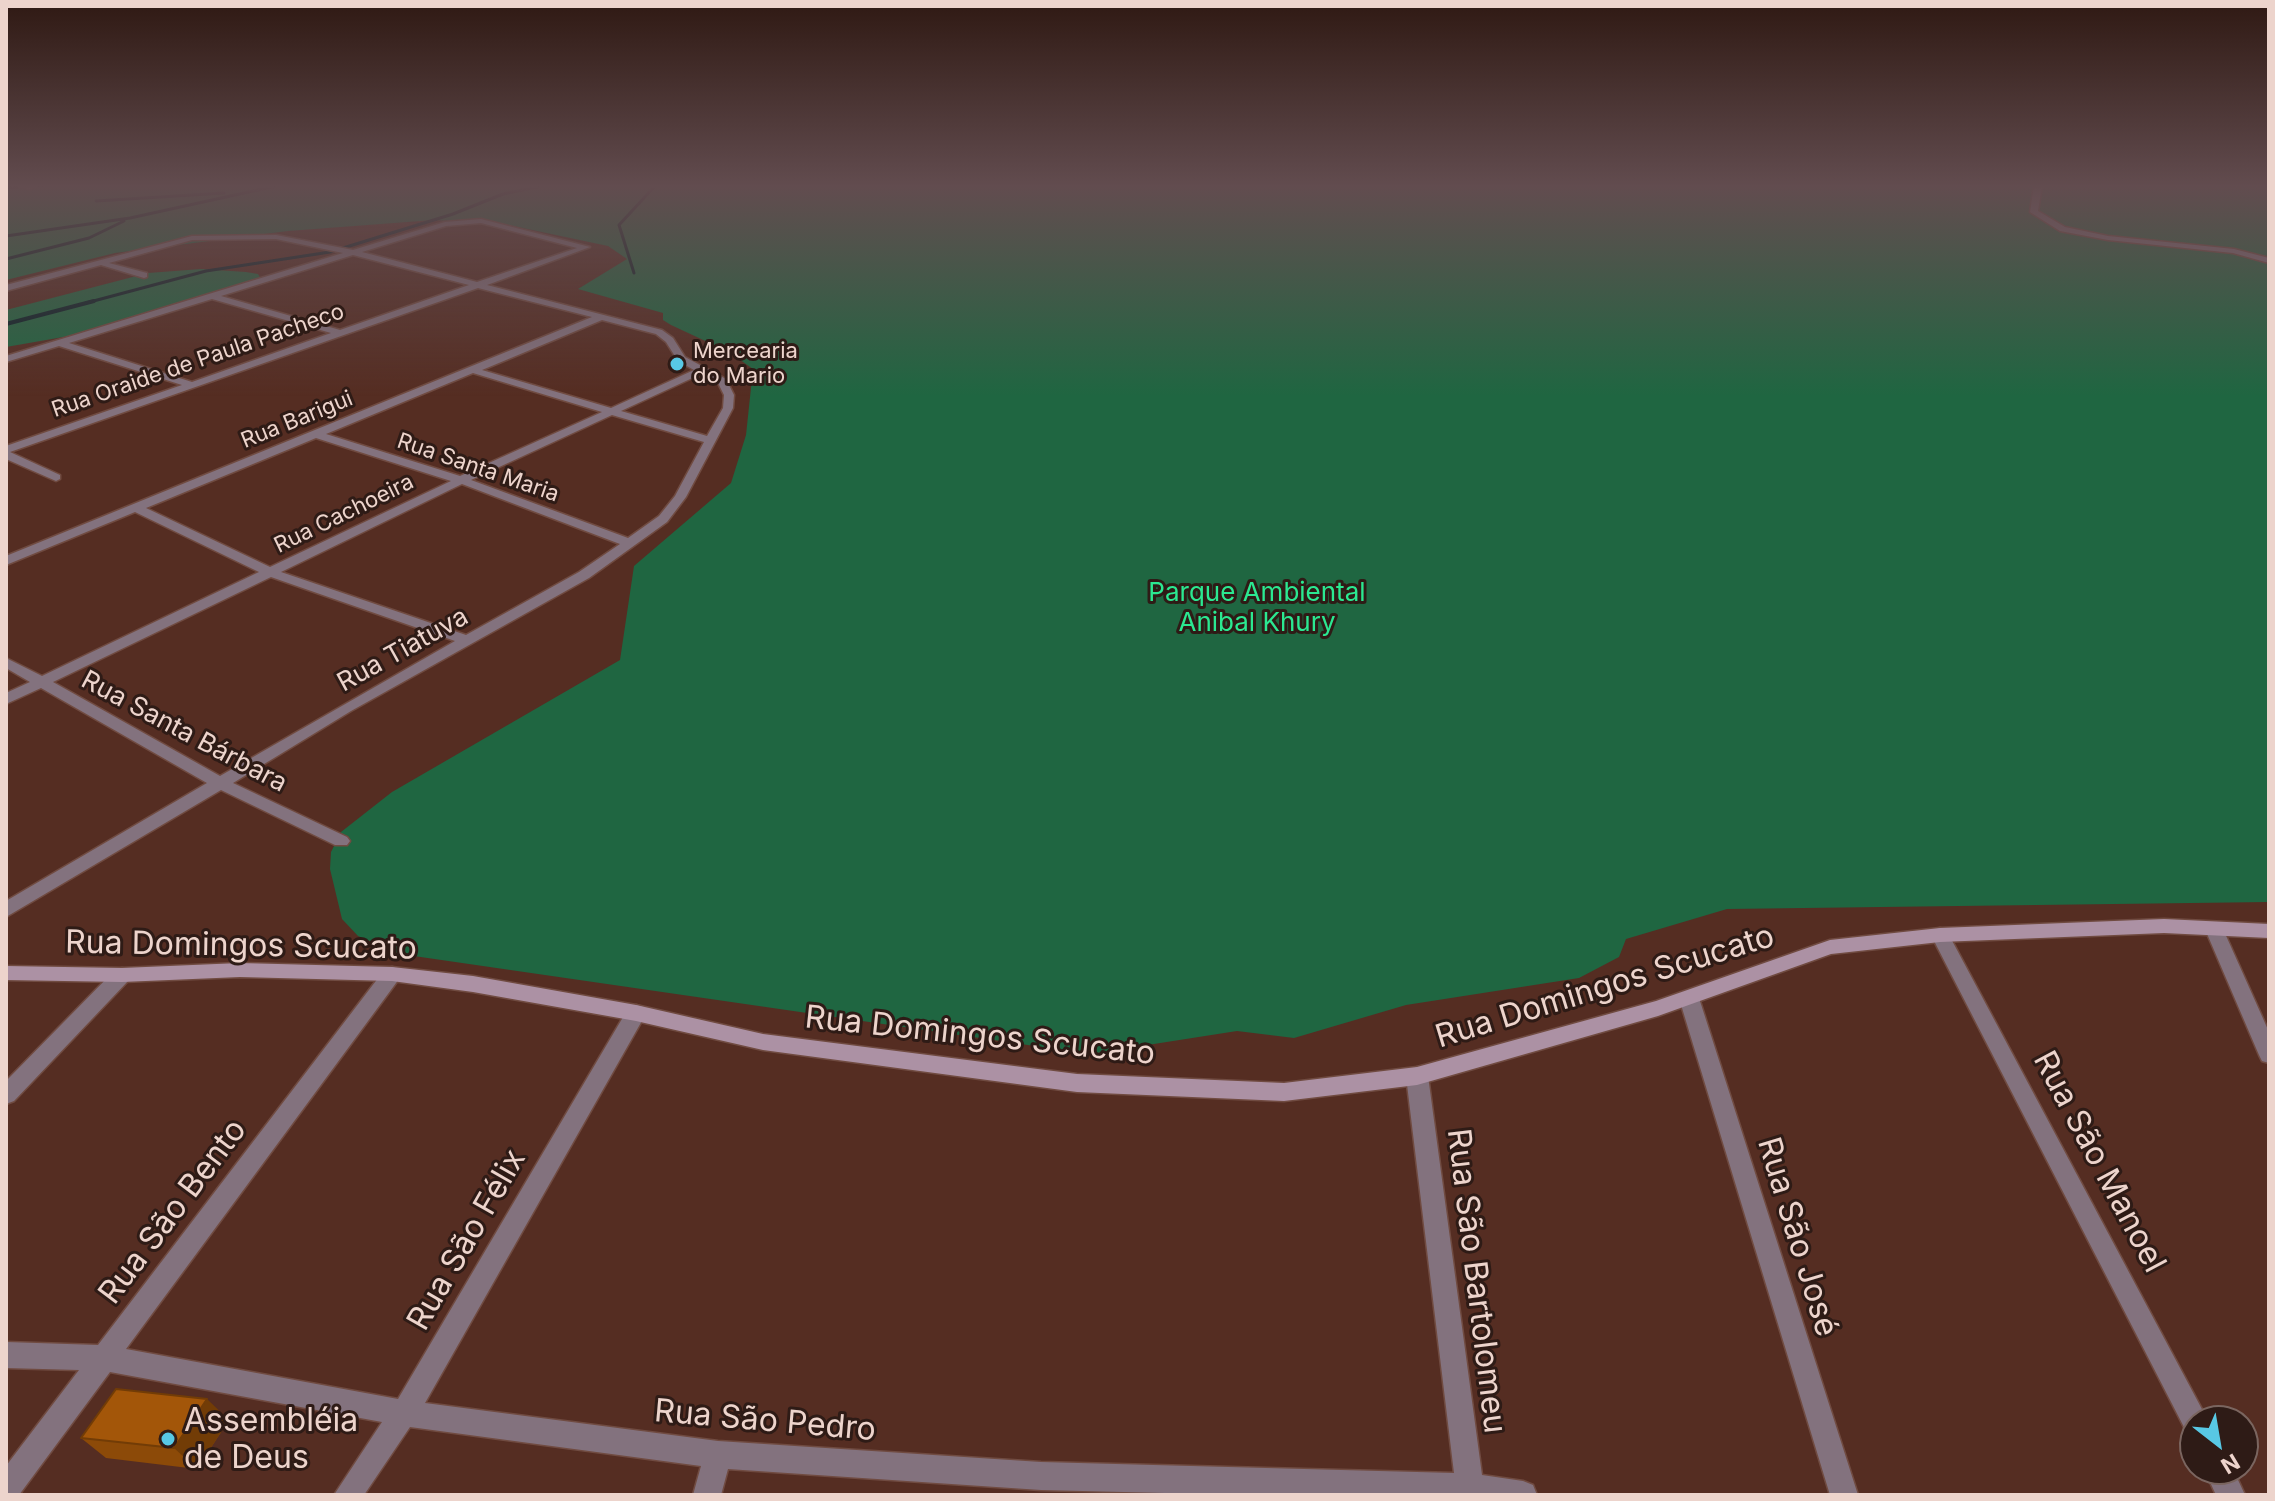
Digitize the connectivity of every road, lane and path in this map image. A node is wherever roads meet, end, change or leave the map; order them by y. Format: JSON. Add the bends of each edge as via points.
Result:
{"nodes":[{"id":1,"x":123,"y":256,"type":"edge"},
{"id":2,"x":339,"y":256,"type":"edge"},
{"id":3,"x":367,"y":256,"type":"edge"},
{"id":4,"x":560,"y":256,"type":"edge"},
{"id":5,"x":97,"y":263,"type":"junction"},
{"id":6,"x":144,"y":275,"type":"dead end"},
{"id":7,"x":478,"y":285,"type":"junction"},
{"id":8,"x":6,"y":288,"type":"edge"},
{"id":9,"x":210,"y":296,"type":"junction"},
{"id":10,"x":604,"y":316,"type":"junction"},
{"id":11,"x":341,"y":333,"type":"junction"},
{"id":12,"x":59,"y":343,"type":"junction"},
{"id":13,"x":6,"y":359,"type":"edge"},
{"id":14,"x":473,"y":370,"type":"junction"},
{"id":15,"x":702,"y":370,"type":"junction"},
{"id":16,"x":192,"y":385,"type":"junction"},
{"id":17,"x":616,"y":410,"type":"junction"},
{"id":18,"x":315,"y":434,"type":"junction"},
{"id":19,"x":708,"y":440,"type":"junction"},
{"id":20,"x":6,"y":453,"type":"edge"},
{"id":21,"x":56,"y":477,"type":"dead end"},
{"id":22,"x":461,"y":480,"type":"junction"},
{"id":23,"x":136,"y":508,"type":"junction"},
{"id":24,"x":627,"y":542,"type":"junction"},
{"id":25,"x":6,"y":561,"type":"edge"},
{"id":26,"x":270,"y":572,"type":"junction"},
{"id":27,"x":469,"y":641,"type":"junction"},
{"id":28,"x":6,"y":662,"type":"edge"},
{"id":29,"x":41,"y":682,"type":"junction"},
{"id":30,"x":6,"y":699,"type":"edge"},
{"id":31,"x":220,"y":783,"type":"junction"},
{"id":32,"x":341,"y":841,"type":"dead end"},
{"id":33,"x":6,"y":910,"type":"edge"},
{"id":34,"x":2214,"y":929,"type":"junction"},
{"id":35,"x":2269,"y":931,"type":"edge"},
{"id":36,"x":1940,"y":935,"type":"junction"},
{"id":37,"x":6,"y":973,"type":"edge"},
{"id":38,"x":392,"y":974,"type":"junction"},
{"id":39,"x":122,"y":975,"type":"junction"},
{"id":40,"x":1689,"y":998,"type":"junction"},
{"id":41,"x":636,"y":1013,"type":"junction"},
{"id":42,"x":2269,"y":1055,"type":"edge"},
{"id":43,"x":1417,"y":1076,"type":"junction"},
{"id":44,"x":6,"y":1095,"type":"edge"},
{"id":45,"x":6,"y":1355,"type":"edge"},
{"id":46,"x":105,"y":1358,"type":"junction"},
{"id":47,"x":2186,"y":1405,"type":"edge"},
{"id":48,"x":404,"y":1413,"type":"junction"},
{"id":49,"x":718,"y":1455,"type":"junction"},
{"id":50,"x":1090,"y":1486,"type":"edge"},
{"id":51,"x":6,"y":1489,"type":"edge"},
{"id":52,"x":1470,"y":1491,"type":"edge"},
{"id":53,"x":348,"y":1495,"type":"edge"},
{"id":54,"x":707,"y":1495,"type":"edge"},
{"id":55,"x":1523,"y":1495,"type":"edge"},
{"id":56,"x":1844,"y":1495,"type":"edge"}],
"edges":[{"from":1,"to":5,"type":"street"},
{"from":2,"to":9,"type":"street"},
{"from":3,"to":7,"type":"street"},
{"from":4,"to":7,"type":"street","name":"Rua Oraide de Paula Pacheco"},
{"from":5,"to":6,"type":"street"},
{"from":5,"to":8,"type":"street"},
{"from":7,"to":10,"type":"street"},
{"from":7,"to":11,"type":"street","name":"Rua Oraide de Paula Pacheco"},
{"from":9,"to":11,"type":"street"},
{"from":9,"to":12,"type":"street"},
{"from":10,"to":14,"type":"street","name":"Rua Barigui"},
{"from":10,"to":15,"type":"street","via":[[659,332],[681,359]]},
{"from":11,"to":16,"type":"street","name":"Rua Oraide de Paula Pacheco"},
{"from":12,"to":13,"type":"street"},
{"from":12,"to":16,"type":"street"},
{"from":14,"to":17,"type":"street"},
{"from":14,"to":18,"type":"street","name":"Rua Barigui"},
{"from":15,"to":17,"type":"street","name":"Rua Cachoeira"},
{"from":15,"to":19,"type":"street","name":"Rua Tiatuva","via":[[722,381],[729,395],[728,408]]},
{"from":16,"to":20,"type":"street","name":"Rua Oraide de Paula Pacheco"},
{"from":17,"to":19,"type":"street"},
{"from":17,"to":22,"type":"street","name":"Rua Cachoeira"},
{"from":18,"to":22,"type":"street","name":"Rua Santa Maria"},
{"from":18,"to":23,"type":"street","name":"Rua Barigui"},
{"from":19,"to":24,"type":"street","name":"Rua Tiatuva","via":[[663,519]]},
{"from":20,"to":21,"type":"street"},
{"from":22,"to":24,"type":"street","name":"Rua Santa Maria"},
{"from":22,"to":26,"type":"street","name":"Rua Cachoeira"},
{"from":23,"to":25,"type":"street","name":"Rua Barigui"},
{"from":23,"to":26,"type":"street"},
{"from":24,"to":27,"type":"street","name":"Rua Tiatuva","via":[[584,575]]},
{"from":26,"to":27,"type":"street"},
{"from":26,"to":29,"type":"street","name":"Rua Cachoeira"},
{"from":27,"to":31,"type":"street","name":"Rua Tiatuva"},
{"from":28,"to":29,"type":"street","name":"Rua Santa Bárbara"},
{"from":29,"to":30,"type":"street","name":"Rua Cachoeira"},
{"from":29,"to":31,"type":"street","name":"Rua Santa Bárbara"},
{"from":31,"to":32,"type":"street","name":"Rua Santa Bárbara"},
{"from":31,"to":33,"type":"street","name":"Rua Tiatuva"},
{"from":34,"to":35,"type":"main road","name":"Rua Domingos Scucato"},
{"from":34,"to":36,"type":"main road","name":"Rua Domingos Scucato","via":[[2164,926]]},
{"from":34,"to":42,"type":"street"},
{"from":36,"to":40,"type":"main road","name":"Rua Domingos Scucato","via":[[1830,947]]},
{"from":36,"to":47,"type":"street","name":"Rua São Manoel"},
{"from":37,"to":39,"type":"main road","name":"Rua Domingos Scucato"},
{"from":38,"to":39,"type":"main road","name":"Rua Domingos Scucato","via":[[240,970]]},
{"from":38,"to":41,"type":"main road","name":"Rua Domingos Scucato"},
{"from":38,"to":46,"type":"street","name":"Rua São Bento"},
{"from":39,"to":44,"type":"street"},
{"from":40,"to":43,"type":"main road","name":"Rua Domingos Scucato"},
{"from":40,"to":56,"type":"street","name":"Rua São José"},
{"from":41,"to":43,"type":"main road","name":"Rua Domingos Scucato","via":[[763,1042],[1077,1083],[1284,1092]]},
{"from":41,"to":48,"type":"street","name":"Rua São Félix"},
{"from":43,"to":52,"type":"street","name":"Rua São Bartolomeu"},
{"from":45,"to":46,"type":"street","name":"Rua São Pedro"},
{"from":46,"to":48,"type":"street","name":"Rua São Pedro"},
{"from":46,"to":51,"type":"street","name":"Rua São Bento"},
{"from":48,"to":49,"type":"street","name":"Rua São Pedro"},
{"from":48,"to":53,"type":"street","name":"Rua São Félix"},
{"from":49,"to":50,"type":"street","name":"Rua São Pedro"},
{"from":49,"to":54,"type":"street"},
{"from":50,"to":52,"type":"street","name":"Rua São Pedro"},
{"from":52,"to":55,"type":"street","name":"Rua São Pedro"}]}
